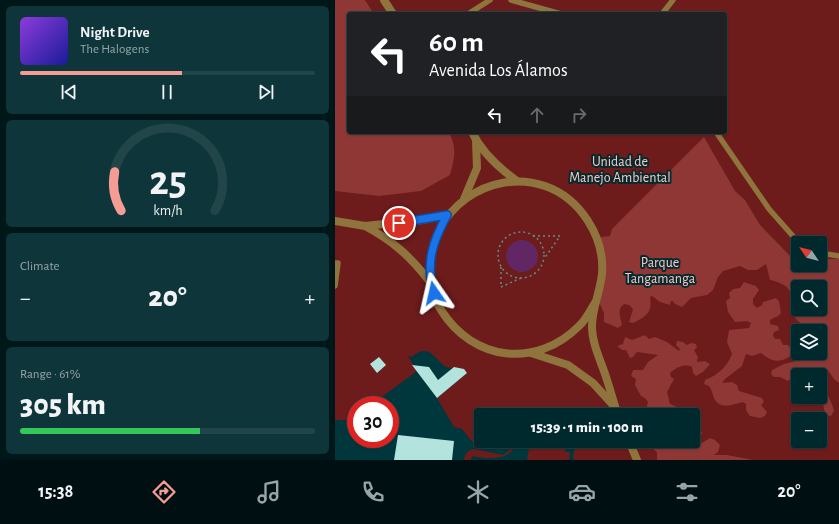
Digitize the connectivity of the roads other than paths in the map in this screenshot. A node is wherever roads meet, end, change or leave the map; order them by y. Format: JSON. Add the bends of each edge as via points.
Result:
{"nodes":[{"id":1,"x":384,"y":0,"type":"edge"},
{"id":2,"x":490,"y":0,"type":"edge"},
{"id":3,"x":511,"y":0,"type":"edge"},
{"id":4,"x":673,"y":0,"type":"edge"},
{"id":5,"x":392,"y":12,"type":"edge"},
{"id":6,"x":470,"y":12,"type":"edge"},
{"id":7,"x":554,"y":12,"type":"edge"},
{"id":8,"x":664,"y":12,"type":"edge"},
{"id":9,"x":473,"y":134,"type":"edge"},
{"id":10,"x":717,"y":134,"type":"edge"},
{"id":11,"x":477,"y":141,"type":"junction"},
{"id":12,"x":517,"y":181,"type":"junction"},
{"id":13,"x":464,"y":199,"type":"junction"},
{"id":14,"x":447,"y":215,"type":"junction"},
{"id":15,"x":335,"y":221,"type":"edge"},
{"id":16,"x":365,"y":226,"type":"junction"},
{"id":17,"x":793,"y":236,"type":"edge"},
{"id":18,"x":827,"y":254,"type":"edge"},
{"id":19,"x":839,"y":256,"type":"edge"},
{"id":20,"x":335,"y":262,"type":"edge"},
{"id":21,"x":430,"y":282,"type":"junction"},
{"id":22,"x":335,"y":286,"type":"edge"},
{"id":23,"x":596,"y":301,"type":"junction"},
{"id":24,"x":531,"y":353,"type":"junction"},
{"id":25,"x":615,"y":406,"type":"joint"},
{"id":26,"x":632,"y":448,"type":"edge"},
{"id":27,"x":637,"y":460,"type":"edge"}],
"edges":[{"from":1,"to":5,"type":"street"},
{"from":2,"to":6,"type":"lane"},
{"from":3,"to":7,"type":"lane"},
{"from":4,"to":8,"type":"lane"},
{"from":9,"to":11,"type":"street"},
{"from":10,"to":17,"type":"lane","via":[[769,209]]},
{"from":11,"to":12,"type":"street","via":[[492,161]]},
{"from":11,"to":13,"type":"street","via":[[477,168]]},
{"from":12,"to":13,"type":"street","via":[[489,186]]},
{"from":12,"to":23,"type":"street","via":[[545,186],[569,200],[588,220],[600,246],[602,274]]},
{"from":13,"to":14,"type":"street"},
{"from":14,"to":16,"type":"street"},
{"from":14,"to":21,"type":"street","via":[[436,236],[430,258]]},
{"from":15,"to":16,"type":"street"},
{"from":16,"to":21,"type":"street","via":[[386,237],[401,249]]},
{"from":18,"to":19,"type":"lane"},
{"from":20,"to":22,"type":"lane","via":[[338,263]]},
{"from":21,"to":24,"type":"street","via":[[437,305],[450,325],[473,344],[501,354]]},
{"from":23,"to":24,"type":"street","via":[[580,325],[564,339]]},
{"from":23,"to":25,"type":"street","via":[[592,327],[595,348]]},
{"from":24,"to":25,"type":"street","via":[[568,365],[593,383]]},
{"from":26,"to":27,"type":"street"}]}
